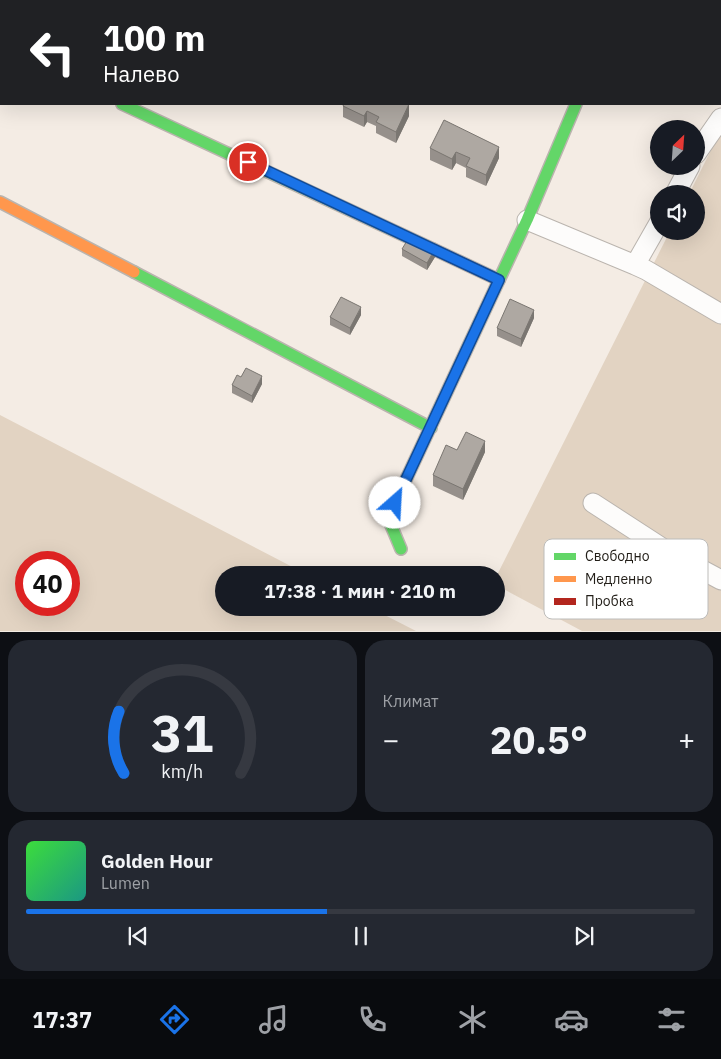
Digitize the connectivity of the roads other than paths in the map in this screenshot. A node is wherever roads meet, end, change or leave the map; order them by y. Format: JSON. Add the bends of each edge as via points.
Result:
{"nodes":[{"id":1,"x":124,"y":105,"type":"edge"},
{"id":2,"x":576,"y":105,"type":"edge"},
{"id":3,"x":721,"y":118,"type":"edge"},
{"id":4,"x":705,"y":141,"type":"edge"},
{"id":5,"x":0,"y":202,"type":"edge"},
{"id":6,"x":527,"y":220,"type":"junction"},
{"id":7,"x":650,"y":239,"type":"edge"},
{"id":8,"x":635,"y":265,"type":"junction"},
{"id":9,"x":499,"y":280,"type":"junction"},
{"id":10,"x":721,"y":314,"type":"edge"},
{"id":11,"x":431,"y":428,"type":"junction"},
{"id":12,"x":593,"y":503,"type":"dead end"},
{"id":13,"x":648,"y":539,"type":"edge"},
{"id":14,"x":401,"y":549,"type":"dead end"},
{"id":15,"x":708,"y":573,"type":"edge"},
{"id":16,"x":721,"y":580,"type":"edge"}],
"edges":[{"from":1,"to":9,"type":"street"},
{"from":2,"to":6,"type":"street"},
{"from":3,"to":4,"type":"street"},
{"from":5,"to":11,"type":"street"},
{"from":6,"to":8,"type":"street"},
{"from":6,"to":9,"type":"street"},
{"from":7,"to":8,"type":"street"},
{"from":8,"to":10,"type":"street"},
{"from":9,"to":11,"type":"street"},
{"from":11,"to":14,"type":"street","via":[[388,518]]},
{"from":12,"to":13,"type":"street"},
{"from":15,"to":16,"type":"street"}]}
